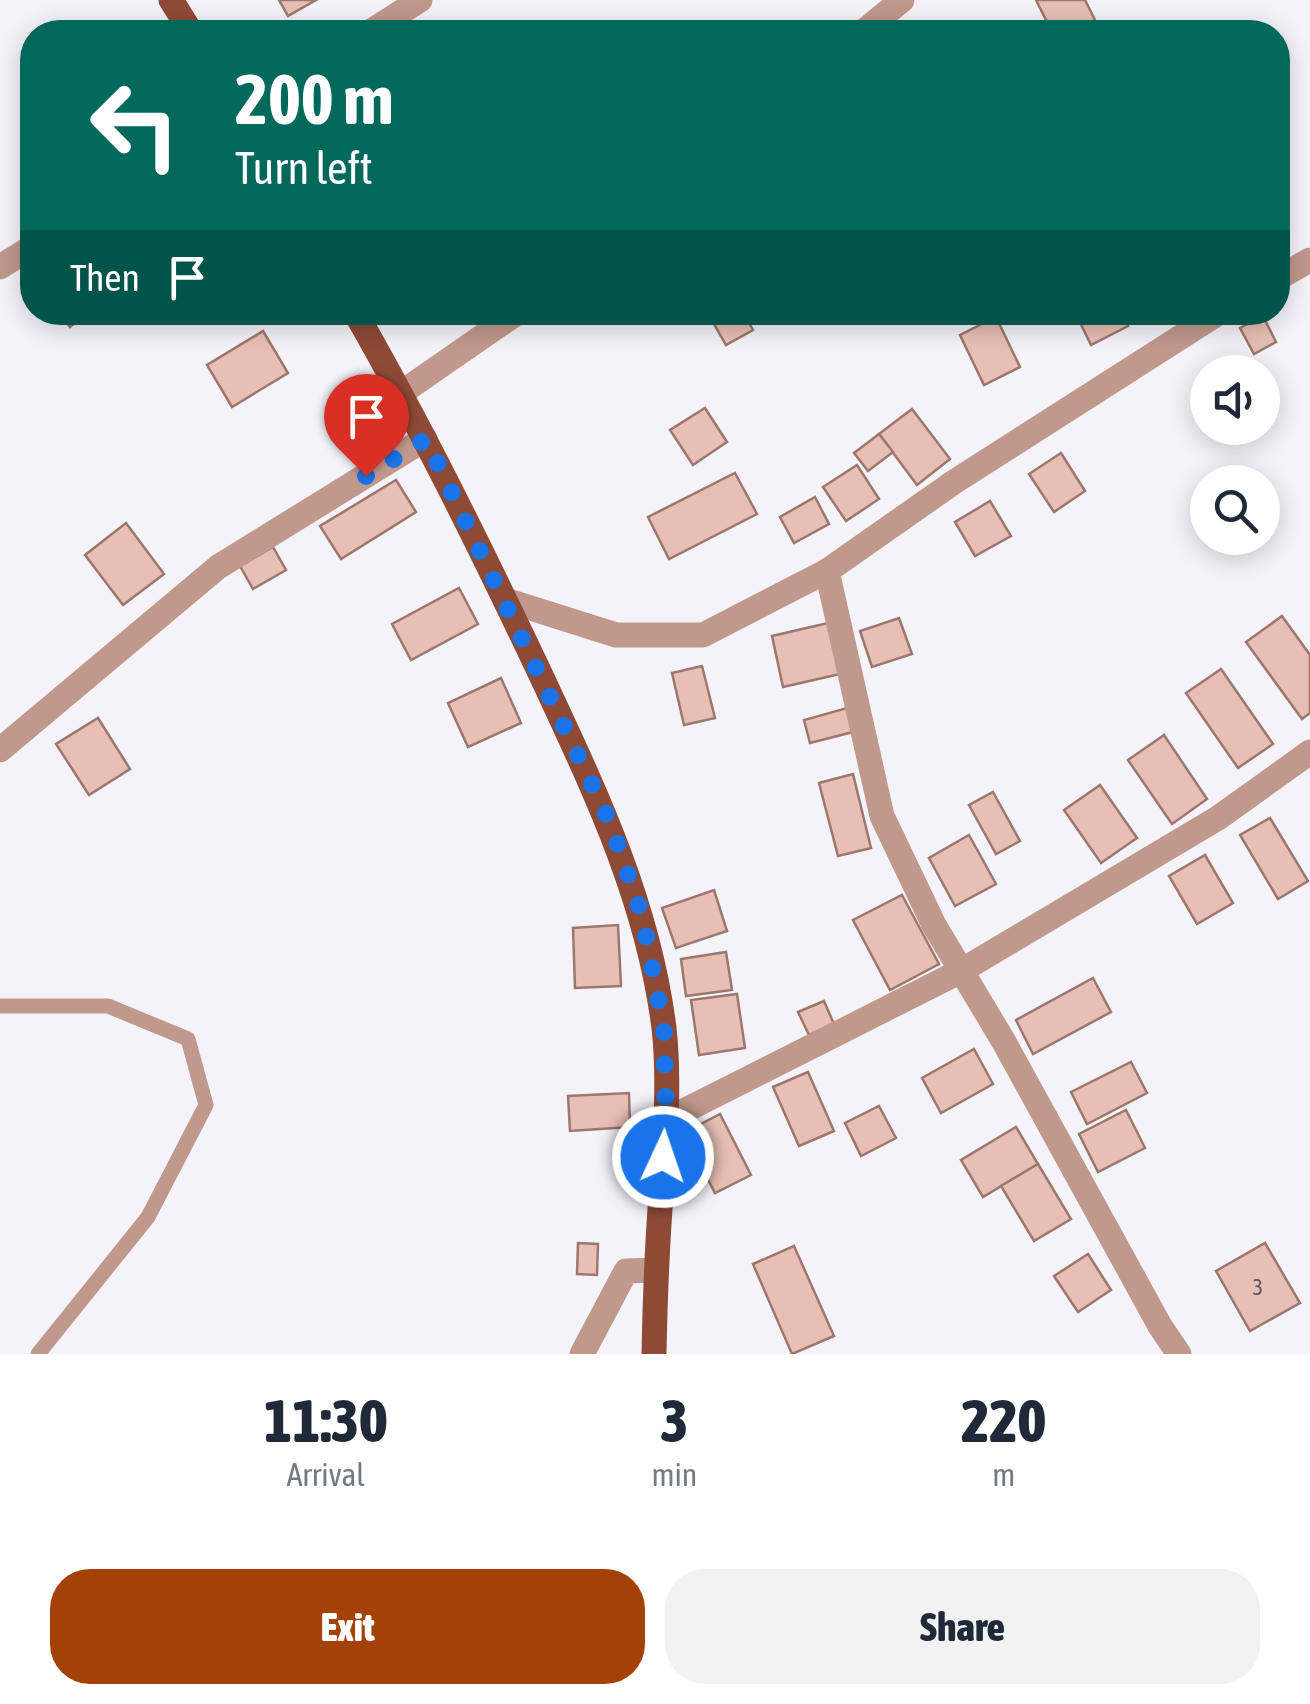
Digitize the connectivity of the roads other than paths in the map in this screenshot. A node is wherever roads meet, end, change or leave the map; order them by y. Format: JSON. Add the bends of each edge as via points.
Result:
{"nodes":[{"id":1,"x":420,"y":0,"type":"edge"},
{"id":2,"x":902,"y":0,"type":"edge"},
{"id":3,"x":389,"y":20,"type":"edge"},
{"id":4,"x":878,"y":20,"type":"edge"},
{"id":5,"x":363,"y":325,"type":"edge"},
{"id":6,"x":499,"y":325,"type":"edge"},
{"id":7,"x":1200,"y":325,"type":"edge"},
{"id":8,"x":402,"y":393,"type":"junction"},
{"id":9,"x":426,"y":439,"type":"junction"},
{"id":10,"x":827,"y":572,"type":"junction"},
{"id":11,"x":505,"y":600,"type":"junction"},
{"id":12,"x":0,"y":750,"type":"edge"},
{"id":13,"x":1310,"y":752,"type":"edge"},
{"id":14,"x":961,"y":971,"type":"junction"},
{"id":15,"x":0,"y":1006,"type":"edge"},
{"id":16,"x":666,"y":1120,"type":"junction"},
{"id":17,"x":656,"y":1270,"type":"junction"},
{"id":18,"x":38,"y":1354,"type":"edge"},
{"id":19,"x":582,"y":1354,"type":"edge"},
{"id":20,"x":654,"y":1354,"type":"edge"},
{"id":21,"x":1179,"y":1354,"type":"edge"}],
"edges":[{"from":1,"to":3,"type":"street"},
{"from":2,"to":4,"type":"street"},
{"from":5,"to":8,"type":"main road"},
{"from":6,"to":8,"type":"street"},
{"from":7,"to":10,"type":"street"},
{"from":8,"to":9,"type":"main road"},
{"from":9,"to":11,"type":"main road"},
{"from":9,"to":12,"type":"street","via":[[218,567]]},
{"from":10,"to":11,"type":"street","via":[[703,635],[616,635]]},
{"from":10,"to":14,"type":"street","via":[[882,816]]},
{"from":11,"to":16,"type":"main road","via":[[610,822],[642,915],[664,1029]]},
{"from":13,"to":14,"type":"street","via":[[1218,818]]},
{"from":14,"to":16,"type":"street"},
{"from":14,"to":21,"type":"street"},
{"from":15,"to":18,"type":"lane","via":[[108,1006],[188,1039],[206,1105],[148,1218]]},
{"from":16,"to":17,"type":"main road"},
{"from":17,"to":19,"type":"street","via":[[626,1271]]},
{"from":17,"to":20,"type":"main road"}]}
